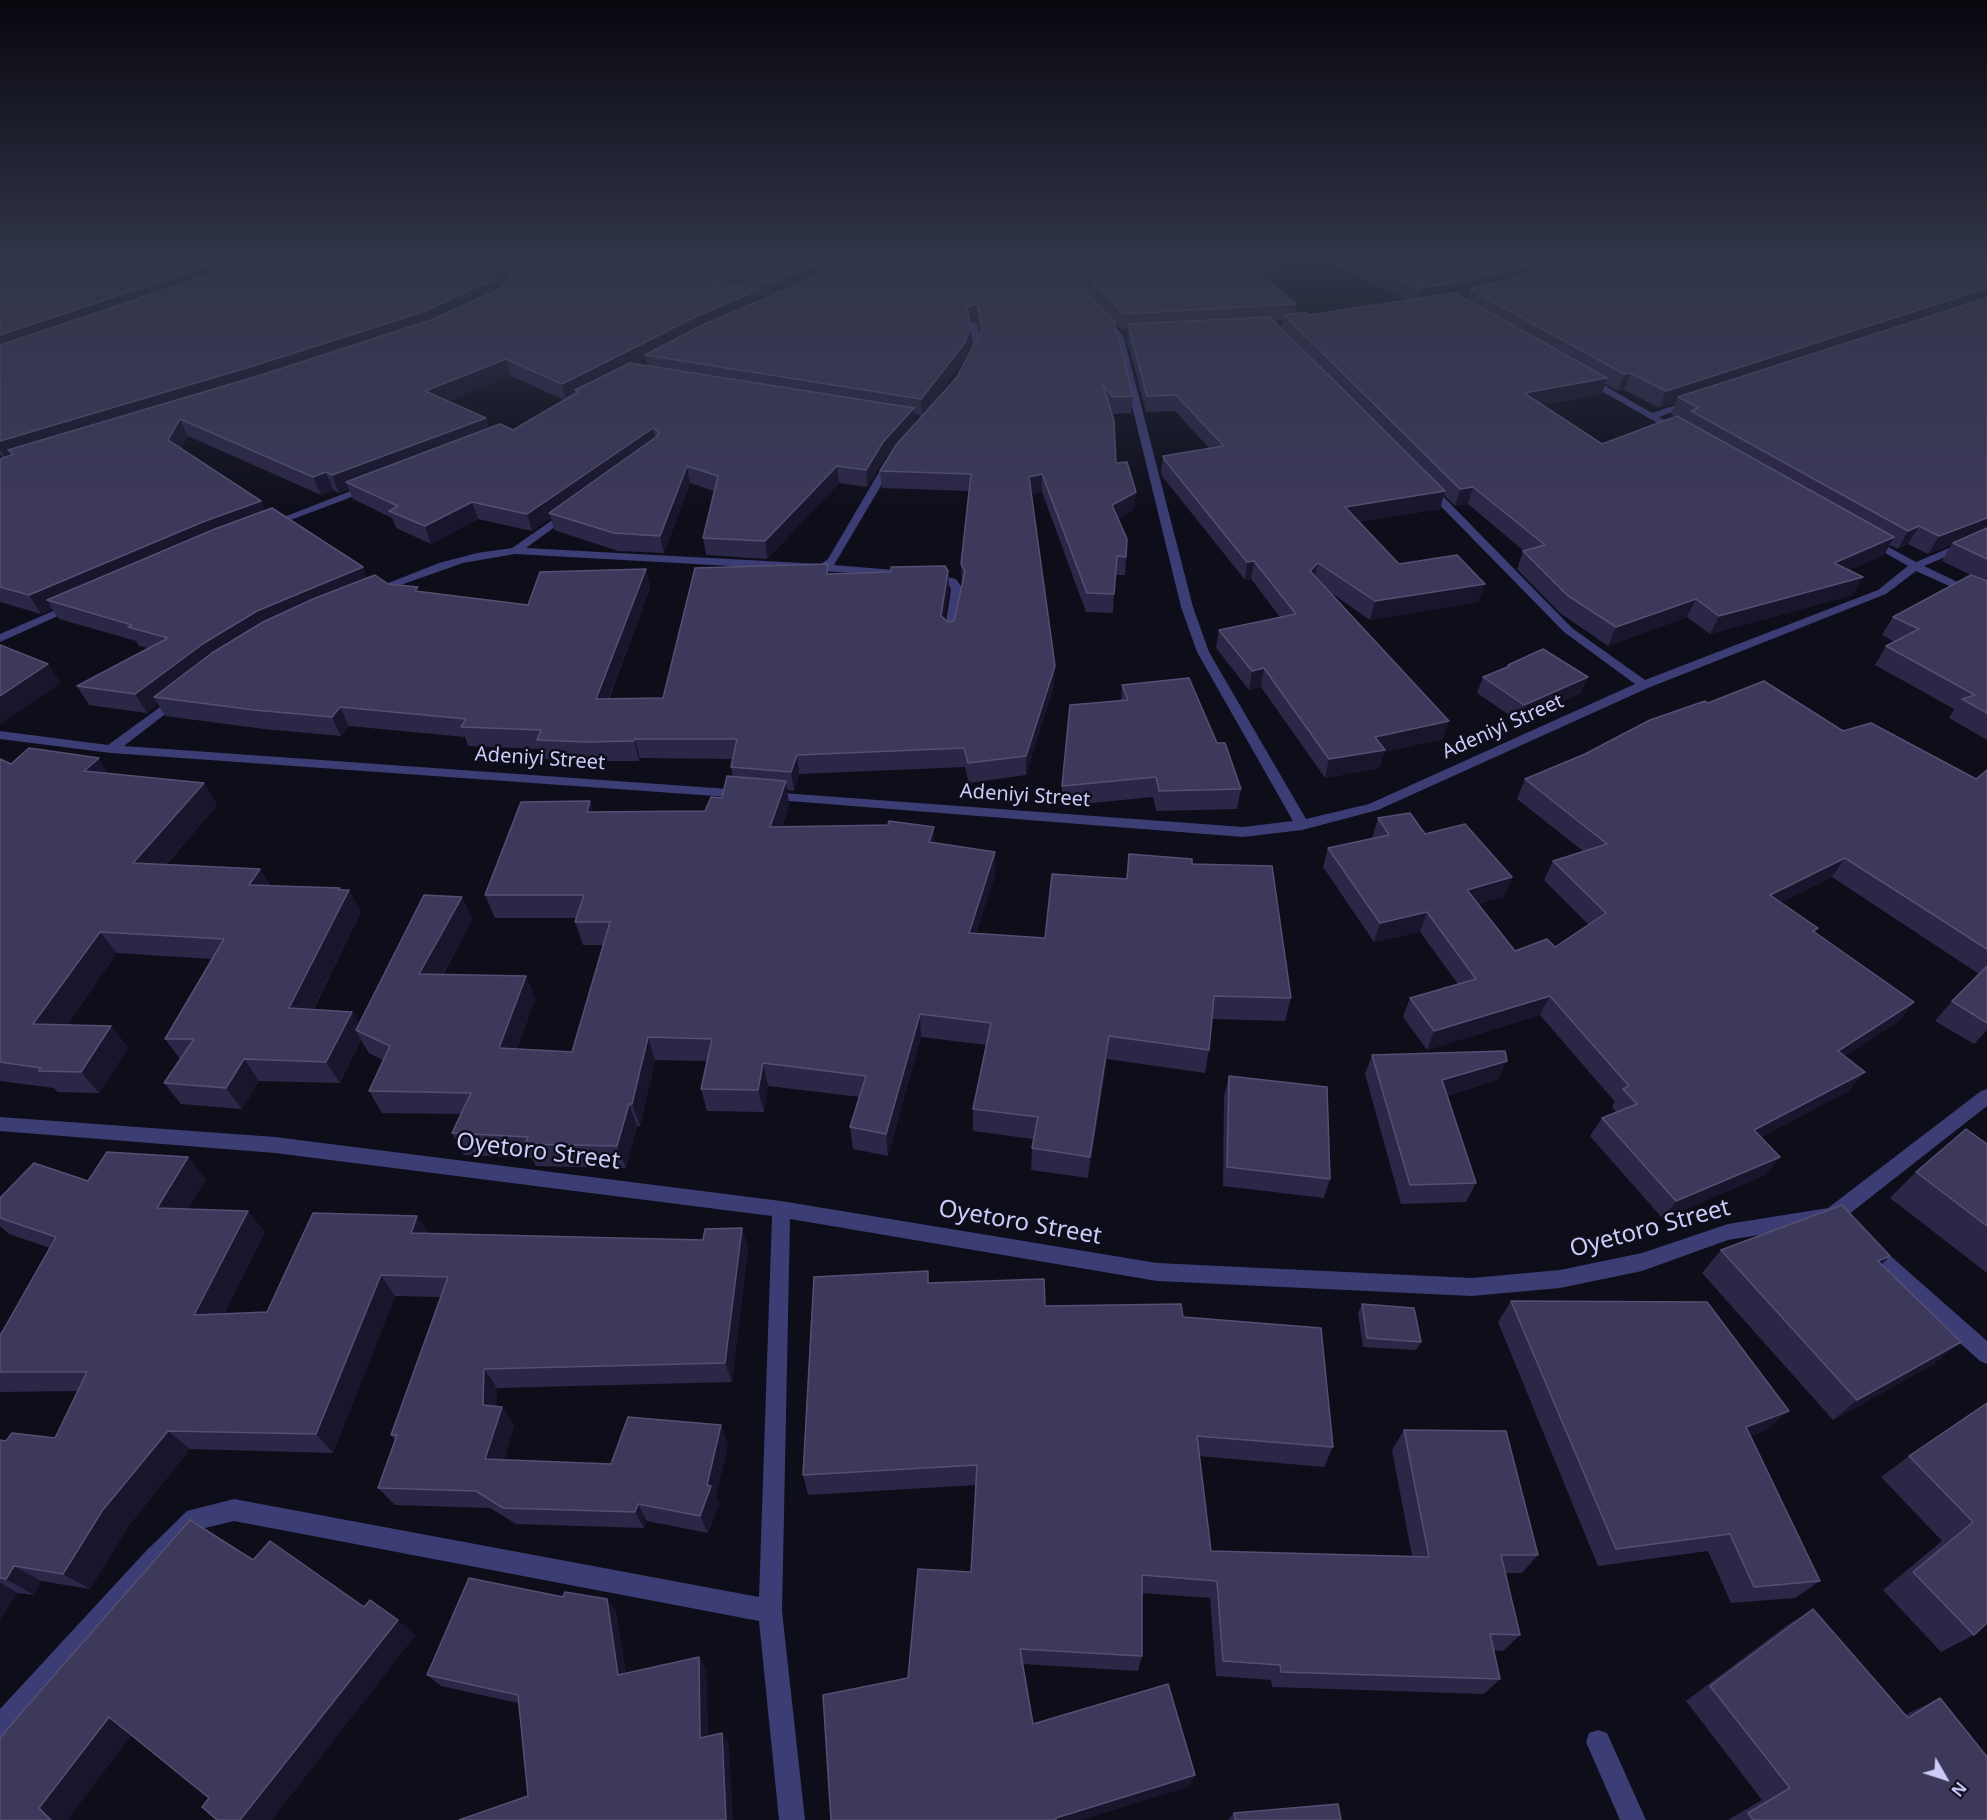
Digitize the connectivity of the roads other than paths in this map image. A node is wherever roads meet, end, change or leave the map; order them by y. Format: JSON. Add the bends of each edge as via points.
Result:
{"nodes":[{"id":1,"x":975,"y":345,"type":"edge"},
{"id":2,"x":1127,"y":345,"type":"edge"},
{"id":3,"x":967,"y":365,"type":"edge"},
{"id":4,"x":1578,"y":374,"type":"edge"},
{"id":5,"x":1695,"y":401,"type":"edge"},
{"id":6,"x":1651,"y":416,"type":"junction"},
{"id":7,"x":1692,"y":439,"type":"edge"},
{"id":8,"x":898,"y":453,"type":"edge"},
{"id":9,"x":1420,"y":478,"type":"edge"},
{"id":10,"x":383,"y":482,"type":"edge"},
{"id":11,"x":580,"y":504,"type":"edge"},
{"id":12,"x":252,"y":531,"type":"edge"},
{"id":13,"x":1987,"y":534,"type":"edge"},
{"id":14,"x":1864,"y":537,"type":"edge"},
{"id":15,"x":515,"y":551,"type":"junction"},
{"id":16,"x":1915,"y":566,"type":"junction"},
{"id":17,"x":823,"y":567,"type":"junction"},
{"id":18,"x":361,"y":596,"type":"edge"},
{"id":19,"x":86,"y":600,"type":"edge"},
{"id":20,"x":1987,"y":600,"type":"edge"},
{"id":21,"x":950,"y":635,"type":"edge"},
{"id":22,"x":0,"y":638,"type":"edge"},
{"id":23,"x":1644,"y":685,"type":"junction"},
{"id":24,"x":191,"y":688,"type":"edge"},
{"id":25,"x":0,"y":735,"type":"edge"},
{"id":26,"x":111,"y":749,"type":"junction"},
{"id":27,"x":1302,"y":825,"type":"junction"},
{"id":28,"x":1987,"y":1096,"type":"edge"},
{"id":29,"x":0,"y":1124,"type":"edge"},
{"id":30,"x":781,"y":1209,"type":"junction"},
{"id":31,"x":1832,"y":1216,"type":"junction"},
{"id":32,"x":1987,"y":1354,"type":"edge"},
{"id":33,"x":770,"y":1611,"type":"junction"},
{"id":34,"x":0,"y":1726,"type":"edge"},
{"id":35,"x":1598,"y":1742,"type":"dead end"},
{"id":36,"x":792,"y":1820,"type":"edge"},
{"id":37,"x":1633,"y":1820,"type":"edge"}],
"edges":[{"from":1,"to":3,"type":"street"},
{"from":2,"to":27,"type":"street","via":[[1187,607],[1203,652]]},
{"from":4,"to":6,"type":"street"},
{"from":5,"to":6,"type":"street"},
{"from":6,"to":7,"type":"street"},
{"from":8,"to":17,"type":"street","via":[[832,561]]},
{"from":9,"to":23,"type":"street","via":[[1568,630]]},
{"from":10,"to":12,"type":"street"},
{"from":11,"to":15,"type":"street"},
{"from":13,"to":16,"type":"street","name":"Adeniyi Street"},
{"from":14,"to":16,"type":"street"},
{"from":15,"to":17,"type":"street"},
{"from":15,"to":18,"type":"street","via":[[485,552],[456,559]]},
{"from":16,"to":20,"type":"street"},
{"from":16,"to":23,"type":"street","name":"Adeniyi Street","via":[[1882,592]]},
{"from":17,"to":21,"type":"street","via":[[951,581],[957,589]]},
{"from":19,"to":22,"type":"street"},
{"from":23,"to":27,"type":"street","name":"Adeniyi Street","via":[[1373,807]]},
{"from":24,"to":26,"type":"street"},
{"from":25,"to":26,"type":"street","name":"Adeniyi Street"},
{"from":26,"to":27,"type":"street","name":"Adeniyi Street","via":[[1243,832]]},
{"from":28,"to":31,"type":"street","name":"Oyetoro Street"},
{"from":29,"to":30,"type":"street","name":"Oyetoro Street","via":[[275,1145]]},
{"from":30,"to":31,"type":"street","name":"Oyetoro Street","via":[[1156,1272],[1472,1287],[1560,1279],[1642,1262],[1728,1232]]},
{"from":30,"to":33,"type":"street"},
{"from":31,"to":32,"type":"street"},
{"from":33,"to":34,"type":"street","via":[[234,1510],[195,1519],[154,1558]]},
{"from":33,"to":36,"type":"street"},
{"from":35,"to":37,"type":"street"}]}
